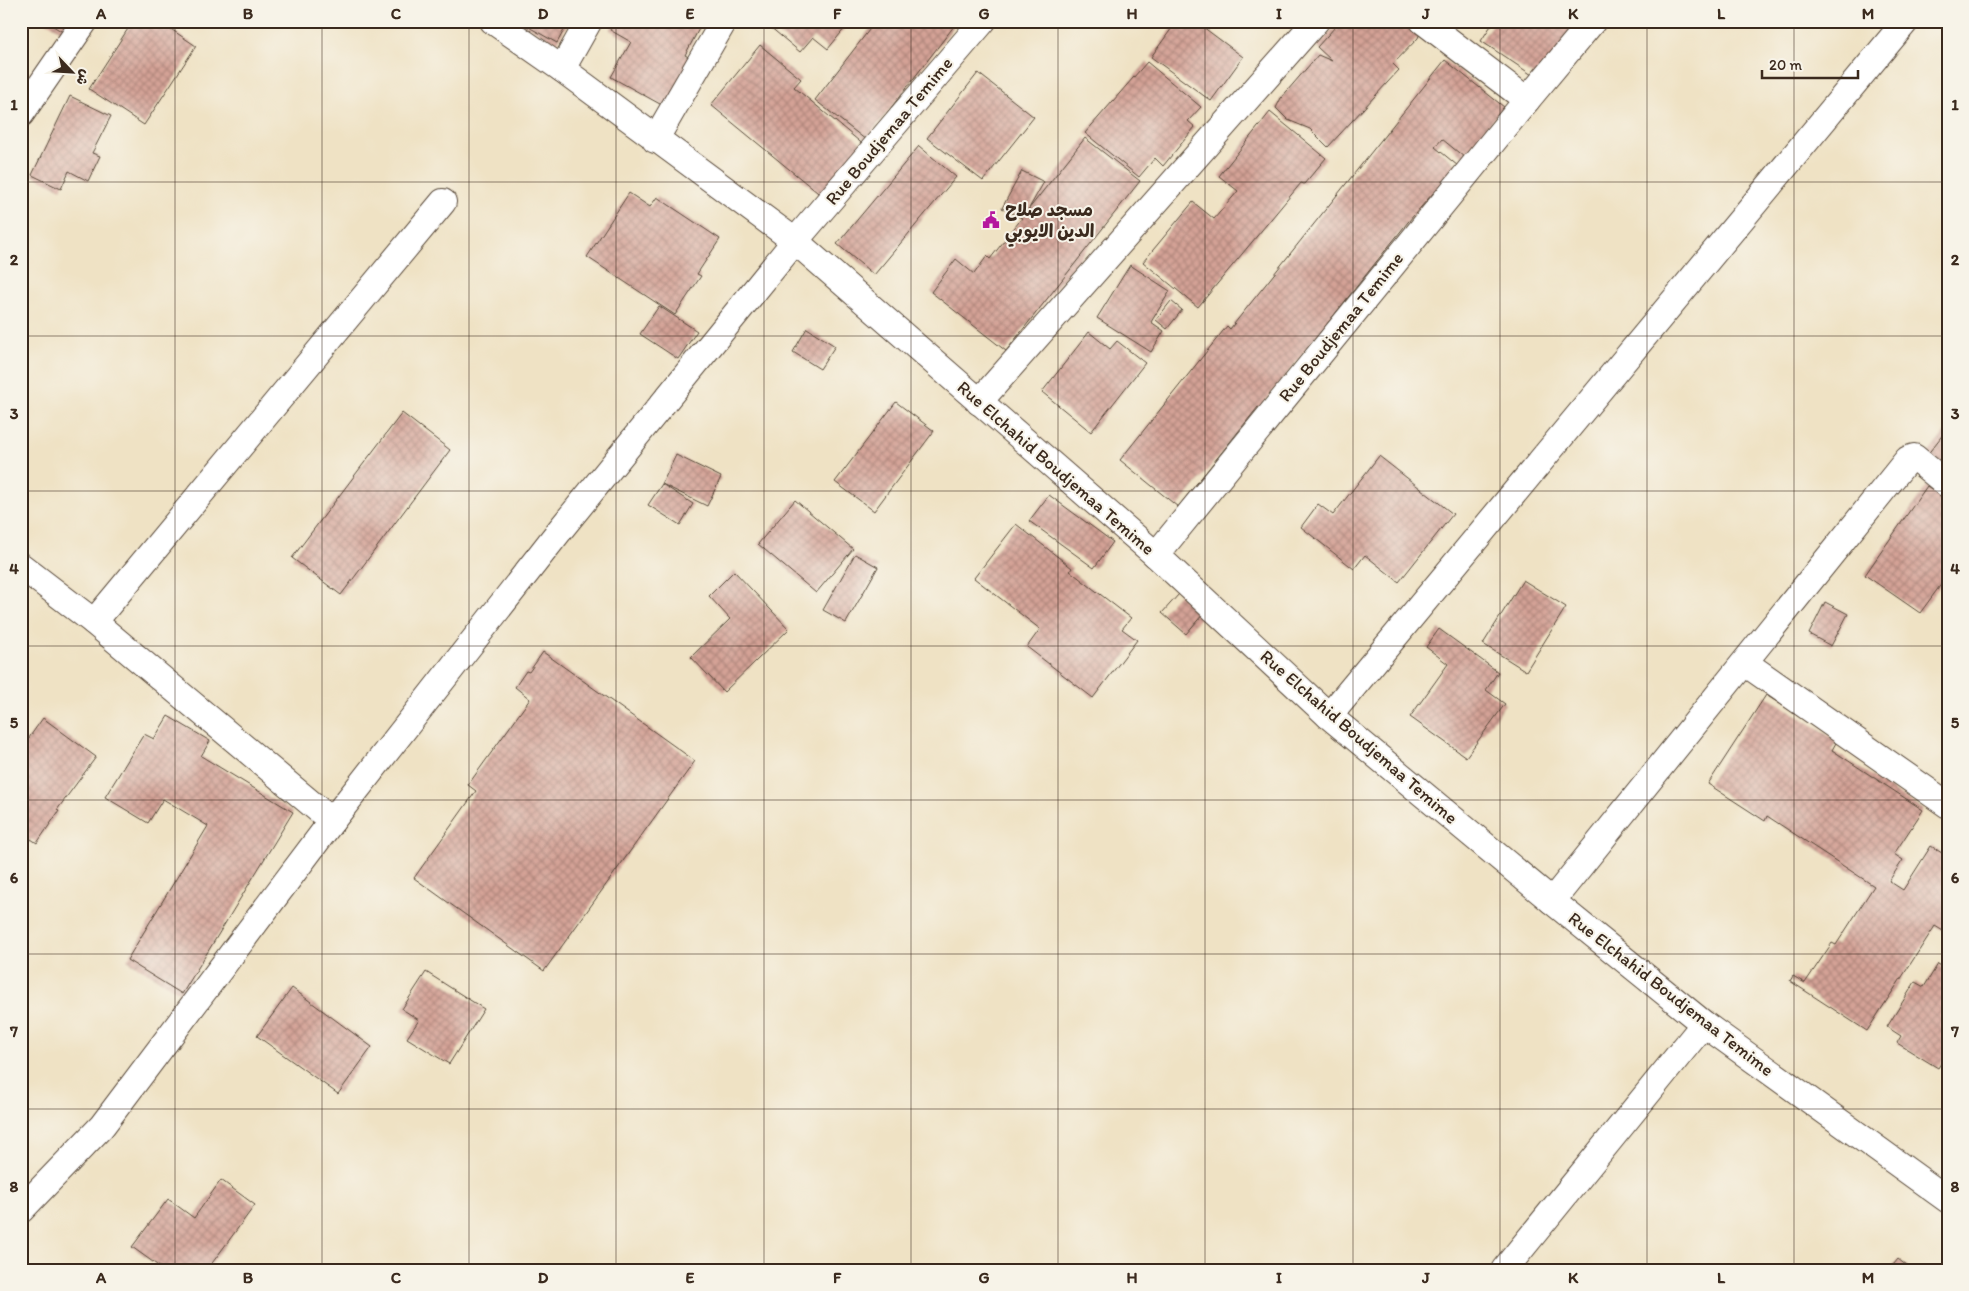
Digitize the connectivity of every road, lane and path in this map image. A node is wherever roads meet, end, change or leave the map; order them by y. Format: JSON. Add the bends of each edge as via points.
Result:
{"nodes":[{"id":1,"x":85,"y":21,"type":"edge"},
{"id":2,"x":493,"y":21,"type":"edge"},
{"id":3,"x":588,"y":21,"type":"edge"},
{"id":4,"x":724,"y":21,"type":"edge"},
{"id":5,"x":982,"y":21,"type":"edge"},
{"id":6,"x":1316,"y":21,"type":"edge"},
{"id":7,"x":1423,"y":21,"type":"edge"},
{"id":8,"x":1593,"y":21,"type":"edge"},
{"id":9,"x":1906,"y":21,"type":"edge"},
{"id":10,"x":562,"y":69,"type":"junction"},
{"id":11,"x":1527,"y":100,"type":"junction"},
{"id":12,"x":21,"y":114,"type":"edge"},
{"id":13,"x":655,"y":140,"type":"junction"},
{"id":14,"x":443,"y":202,"type":"dead end"},
{"id":15,"x":795,"y":241,"type":"junction"},
{"id":16,"x":980,"y":402,"type":"junction"},
{"id":17,"x":1948,"y":485,"type":"edge"},
{"id":18,"x":1156,"y":554,"type":"junction"},
{"id":19,"x":21,"y":566,"type":"edge"},
{"id":20,"x":94,"y":622,"type":"junction"},
{"id":21,"x":1745,"y":663,"type":"junction"},
{"id":22,"x":1330,"y":716,"type":"junction"},
{"id":23,"x":1948,"y":805,"type":"edge"},
{"id":24,"x":332,"y":821,"type":"junction"},
{"id":25,"x":1552,"y":901,"type":"junction"},
{"id":26,"x":1704,"y":1024,"type":"junction"},
{"id":27,"x":1948,"y":1200,"type":"edge"},
{"id":28,"x":21,"y":1210,"type":"edge"},
{"id":29,"x":1504,"y":1270,"type":"edge"}],
"edges":[{"from":1,"to":12,"type":"street"},
{"from":2,"to":10,"type":"street","name":"Rue Elchahid Boudjemaa Temime"},
{"from":3,"to":10,"type":"street"},
{"from":4,"to":13,"type":"street"},
{"from":5,"to":15,"type":"street","name":"Rue Boudjemaa Temime"},
{"from":6,"to":16,"type":"street"},
{"from":7,"to":11,"type":"street"},
{"from":8,"to":11,"type":"street","name":"Rue Boudjemaa Temime"},
{"from":9,"to":22,"type":"street"},
{"from":10,"to":13,"type":"street","name":"Rue Elchahid Boudjemaa Temime"},
{"from":11,"to":18,"type":"street","name":"Rue Boudjemaa Temime"},
{"from":13,"to":15,"type":"street","name":"Rue Elchahid Boudjemaa Temime"},
{"from":14,"to":20,"type":"street"},
{"from":15,"to":16,"type":"street","name":"Rue Elchahid Boudjemaa Temime"},
{"from":15,"to":24,"type":"street","name":"Rue Boudjemaa Temime","via":[[560,530]]},
{"from":16,"to":18,"type":"street","name":"Rue Elchahid Boudjemaa Temime"},
{"from":17,"to":21,"type":"street","via":[[1914,457],[1908,459]]},
{"from":18,"to":22,"type":"street","name":"Rue Elchahid Boudjemaa Temime"},
{"from":19,"to":20,"type":"street"},
{"from":20,"to":24,"type":"street"},
{"from":21,"to":23,"type":"street"},
{"from":21,"to":25,"type":"street"},
{"from":22,"to":25,"type":"street","name":"Rue Elchahid Boudjemaa Temime"},
{"from":24,"to":28,"type":"street","name":"Rue Boudjemaa Temime","via":[[102,1126]]},
{"from":25,"to":26,"type":"street","name":"Rue Elchahid Boudjemaa Temime"},
{"from":26,"to":27,"type":"street","name":"Rue Elchahid Boudjemaa Temime"},
{"from":26,"to":29,"type":"street"}]}
